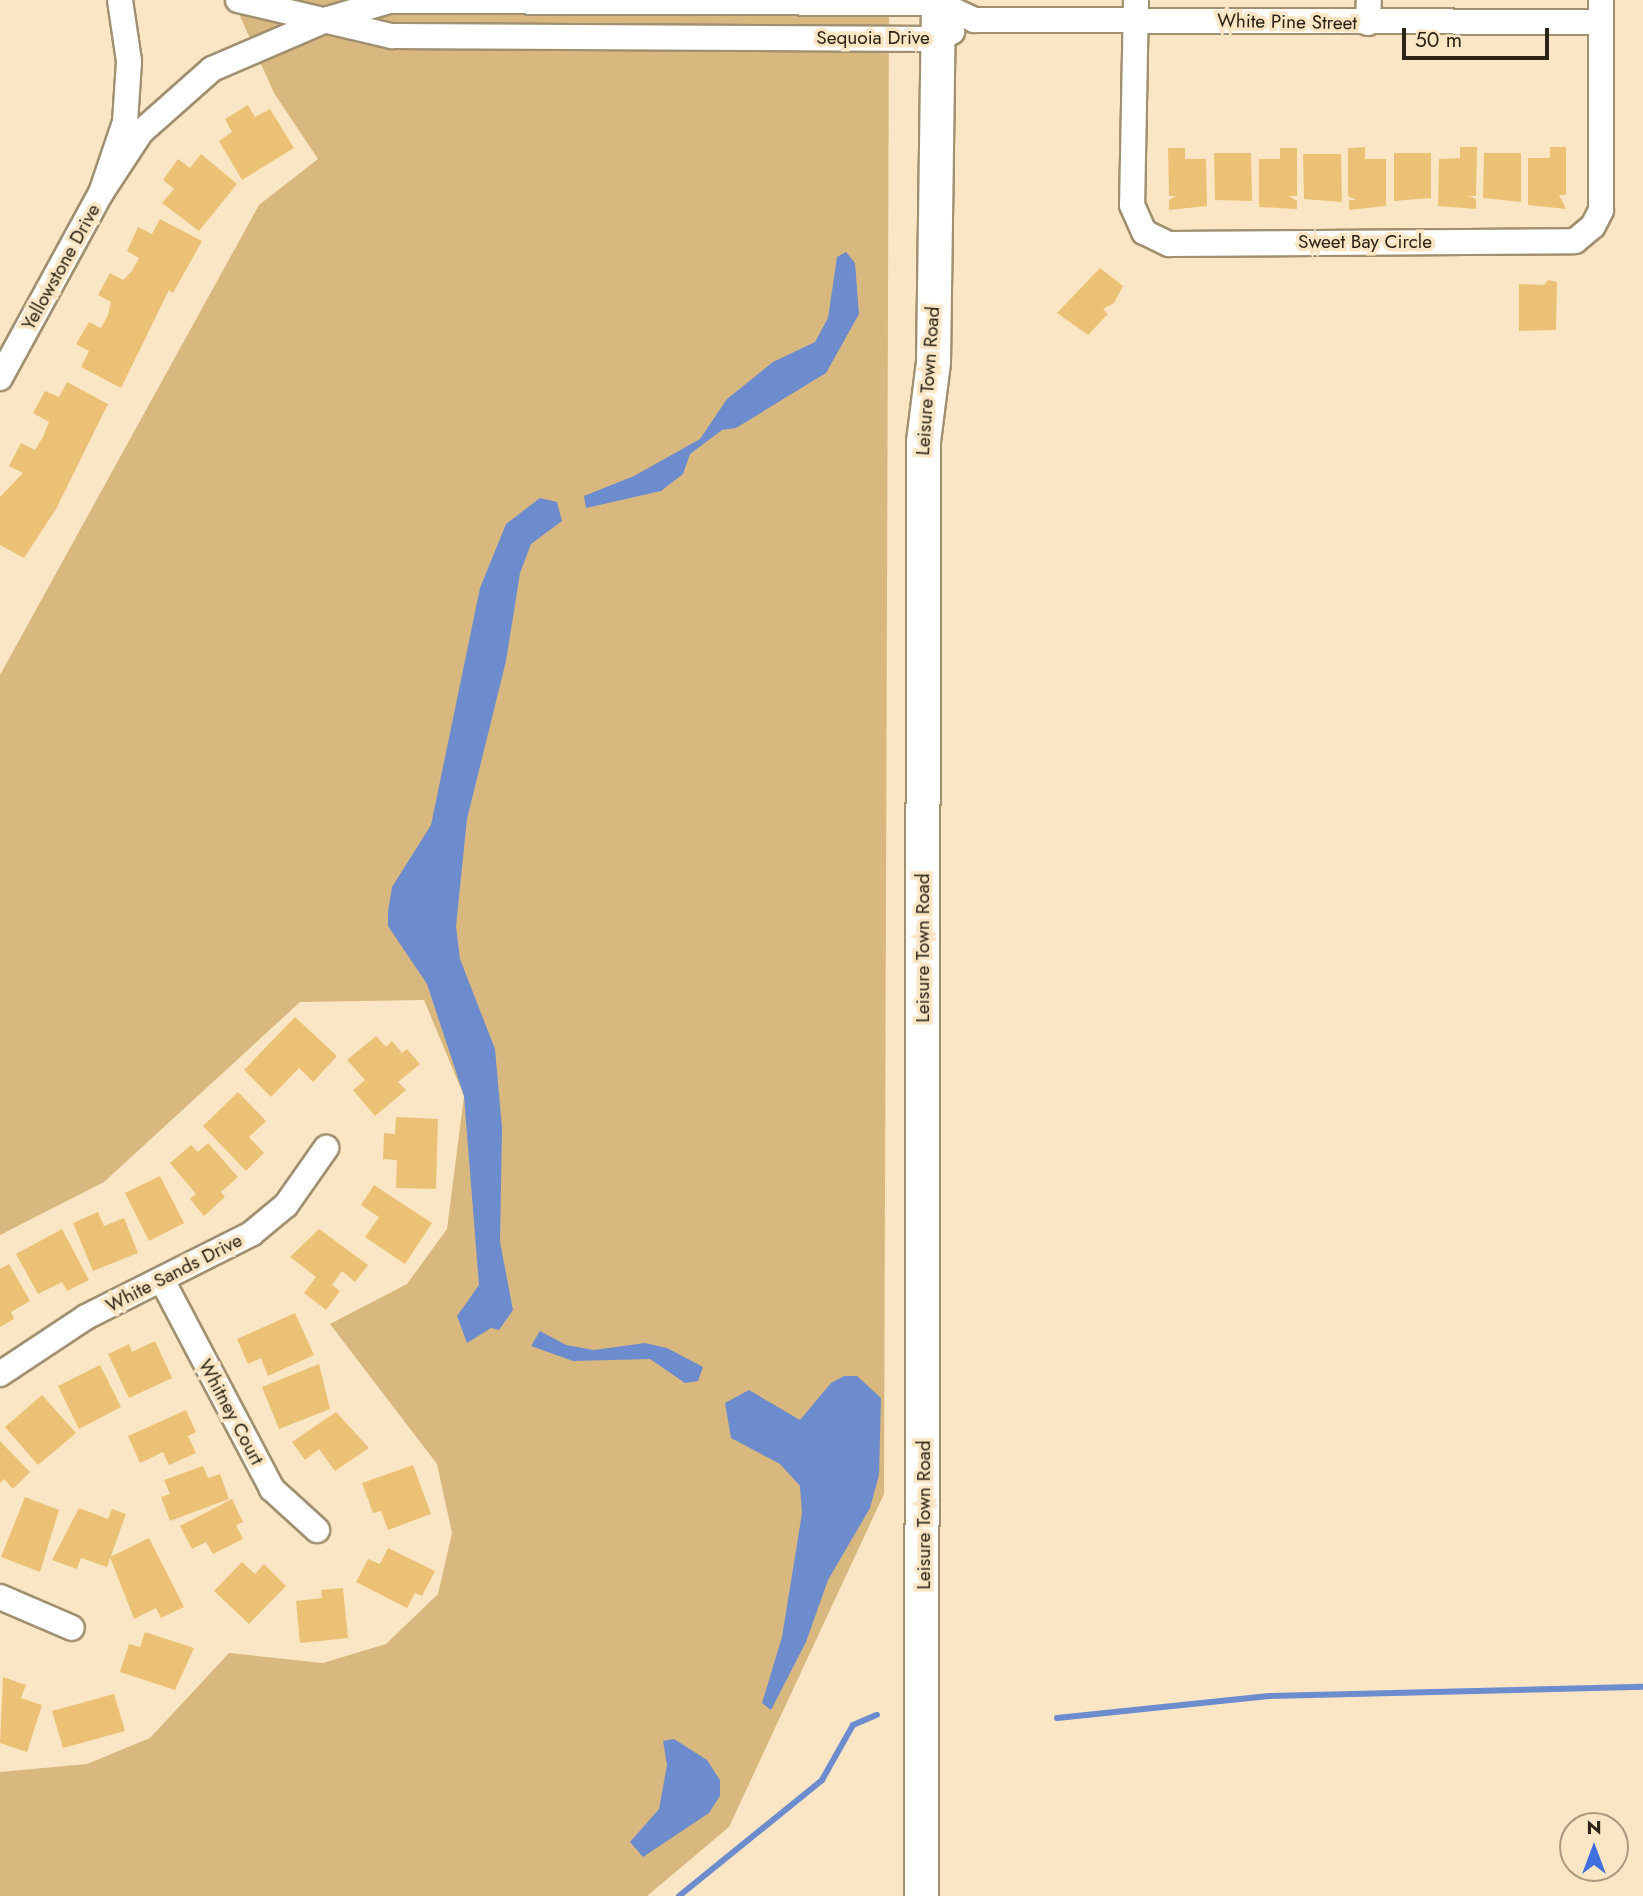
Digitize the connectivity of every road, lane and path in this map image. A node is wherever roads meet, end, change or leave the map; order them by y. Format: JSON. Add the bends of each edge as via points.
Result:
{"nodes":[{"id":1,"x":120,"y":0,"type":"edge"},
{"id":2,"x":238,"y":0,"type":"edge"},
{"id":3,"x":938,"y":2,"type":"edge"},
{"id":4,"x":1136,"y":10,"type":"edge"},
{"id":5,"x":1369,"y":11,"type":"edge"},
{"id":6,"x":1601,"y":11,"type":"edge"},
{"id":7,"x":328,"y":19,"type":"junction"},
{"id":8,"x":974,"y":20,"type":"junction"},
{"id":9,"x":939,"y":39,"type":"junction"},
{"id":10,"x":101,"y":193,"type":"junction"},
{"id":11,"x":0,"y":378,"type":"edge"},
{"id":12,"x":326,"y":1148,"type":"dead end"},
{"id":13,"x":163,"y":1282,"type":"junction"},
{"id":14,"x":0,"y":1374,"type":"edge"},
{"id":15,"x":317,"y":1530,"type":"dead end"},
{"id":16,"x":0,"y":1597,"type":"edge"},
{"id":17,"x":72,"y":1628,"type":"dead end"},
{"id":18,"x":921,"y":1896,"type":"edge"}],
"edges":[{"from":1,"to":10,"type":"street","name":"Yellowstone Drive","via":[[128,92],[125,122]]},
{"from":2,"to":7,"type":"street","name":"Sequoia Drive","via":[[279,13]]},
{"from":3,"to":7,"type":"street","name":"Sequoia Drive","via":[[389,1]]},
{"from":3,"to":8,"type":"street","name":"Sequoia Drive"},
{"from":3,"to":9,"type":"main road","name":"Leisure Town Road"},
{"from":4,"to":5,"type":"street","name":"White Pine Street"},
{"from":4,"to":6,"type":"street","name":"Sweet Bay Circle","via":[[1132,205],[1144,232],[1169,244],[1575,240],[1593,226],[1601,210]]},
{"from":4,"to":8,"type":"street","name":"White Pine Street"},
{"from":5,"to":6,"type":"street","name":"White Pine Street"},
{"from":7,"to":9,"type":"street","name":"Sequoia Drive","via":[[393,36]]},
{"from":7,"to":10,"type":"street","name":"Yellowstone Drive","via":[[248,50],[187,87],[141,132]]},
{"from":8,"to":9,"type":"street","name":"Sequoia Drive"},
{"from":9,"to":18,"type":"main road","name":"Leisure Town Road","via":[[933,362],[923,441],[925,1712]]},
{"from":10,"to":11,"type":"street","name":"Yellowstone Drive"},
{"from":12,"to":13,"type":"street","name":"White Sands Drive","via":[[286,1205],[251,1234]]},
{"from":13,"to":14,"type":"street","name":"White Sands Drive","via":[[86,1317]]},
{"from":13,"to":15,"type":"street","name":"Whitney Court","via":[[272,1489]]},
{"from":16,"to":17,"type":"street"}]}
